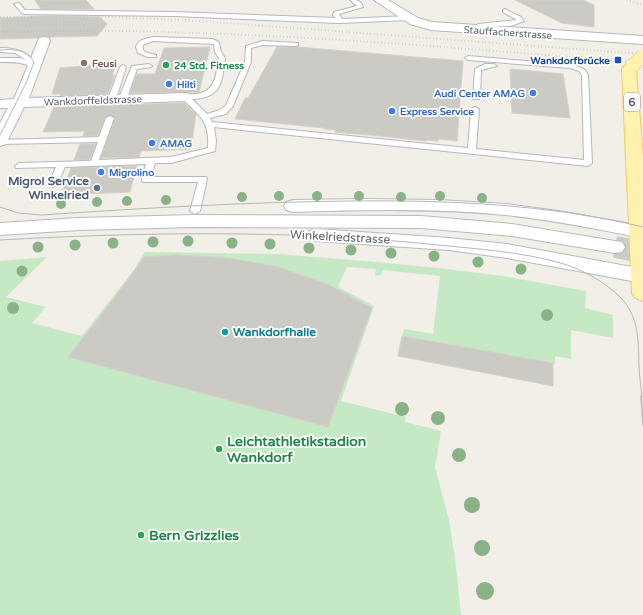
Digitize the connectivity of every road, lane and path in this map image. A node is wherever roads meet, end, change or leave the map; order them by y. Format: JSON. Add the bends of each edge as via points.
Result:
{"nodes":[{"id":1,"x":353,"y":0,"type":"edge"},
{"id":2,"x":380,"y":0,"type":"edge"},
{"id":3,"x":17,"y":4,"type":"dead end"},
{"id":4,"x":505,"y":11,"type":"dead end"},
{"id":5,"x":409,"y":18,"type":"junction"},
{"id":6,"x":339,"y":21,"type":"junction"},
{"id":7,"x":477,"y":30,"type":"junction"},
{"id":8,"x":643,"y":40,"type":"edge"},
{"id":9,"x":44,"y":41,"type":"dead end"},
{"id":10,"x":296,"y":44,"type":"dead end"},
{"id":11,"x":0,"y":50,"type":"edge"},
{"id":12,"x":0,"y":54,"type":"edge"},
{"id":13,"x":154,"y":56,"type":"dead end"},
{"id":14,"x":468,"y":58,"type":"dead end"},
{"id":15,"x":0,"y":60,"type":"edge"},
{"id":16,"x":638,"y":61,"type":"edge"},
{"id":17,"x":538,"y":64,"type":"junction"},
{"id":18,"x":0,"y":65,"type":"edge"},
{"id":19,"x":35,"y":66,"type":"junction"},
{"id":20,"x":149,"y":66,"type":"dead end"},
{"id":21,"x":123,"y":67,"type":"dead end"},
{"id":22,"x":185,"y":97,"type":"junction"},
{"id":23,"x":476,"y":97,"type":"dead end"},
{"id":24,"x":118,"y":98,"type":"junction"},
{"id":25,"x":19,"y":103,"type":"junction"},
{"id":26,"x":0,"y":104,"type":"edge"},
{"id":27,"x":475,"y":109,"type":"dead end"},
{"id":28,"x":110,"y":118,"type":"dead end"},
{"id":29,"x":207,"y":121,"type":"junction"},
{"id":30,"x":102,"y":139,"type":"junction"},
{"id":31,"x":0,"y":142,"type":"edge"},
{"id":32,"x":472,"y":151,"type":"junction"},
{"id":33,"x":151,"y":161,"type":"junction"},
{"id":34,"x":94,"y":163,"type":"junction"},
{"id":35,"x":62,"y":164,"type":"junction"},
{"id":36,"x":19,"y":166,"type":"dead end"},
{"id":37,"x":53,"y":184,"type":"dead end"},
{"id":38,"x":195,"y":211,"type":"junction"},
{"id":39,"x":35,"y":227,"type":"junction"},
{"id":40,"x":0,"y":229,"type":"edge"},
{"id":41,"x":641,"y":231,"type":"edge"},
{"id":42,"x":615,"y":247,"type":"tunnel mouth"},
{"id":43,"x":643,"y":282,"type":"edge"}],
"edges":[{"from":1,"to":6,"type":"lane","via":[[360,7],[336,13]]},
{"from":2,"to":5,"type":"main road","name":"Stauffacherstrasse"},
{"from":3,"to":6,"type":"lane","via":[[23,12],[167,13]]},
{"from":4,"to":7,"type":"lane","via":[[521,21],[489,23],[480,25]]},
{"from":5,"to":6,"type":"lane"},
{"from":5,"to":7,"type":"main road","name":"Stauffacherstrasse","via":[[427,26]]},
{"from":7,"to":8,"type":"main road","name":"Stauffacherstrasse"},
{"from":9,"to":19,"type":"main road"},
{"from":10,"to":29,"type":"lane","via":[[269,43],[248,47],[248,62],[229,106]]},
{"from":11,"to":19,"type":"lane","via":[[25,54]]},
{"from":12,"to":19,"type":"lane","via":[[22,56]]},
{"from":13,"to":22,"type":"lane","via":[[140,52],[140,44],[153,39],[217,43],[222,58],[215,90],[207,96]]},
{"from":14,"to":17,"type":"lane"},
{"from":15,"to":19,"type":"lane","via":[[27,61]]},
{"from":16,"to":41,"type":"main road","number":"6","via":[[629,69]]},
{"from":17,"to":23,"type":"lane","via":[[524,69],[480,67],[477,70]]},
{"from":17,"to":32,"type":"lane","via":[[572,66],[584,72],[588,163]]},
{"from":18,"to":19,"type":"lane"},
{"from":19,"to":25,"type":"main road"},
{"from":20,"to":24,"type":"lane","via":[[134,67]]},
{"from":21,"to":24,"type":"lane"},
{"from":22,"to":24,"type":"main road","name":"Wankdorffeldstrasse"},
{"from":22,"to":29,"type":"lane","via":[[195,104]]},
{"from":24,"to":25,"type":"main road","name":"Wankdorffeldstrasse"},
{"from":25,"to":26,"type":"main road","name":"Wankdorffeldstrasse"},
{"from":25,"to":31,"type":"main road"},
{"from":27,"to":32,"type":"lane"},
{"from":28,"to":30,"type":"lane"},
{"from":29,"to":32,"type":"lane"},
{"from":29,"to":33,"type":"lane","via":[[214,138],[212,149],[171,160]]},
{"from":30,"to":31,"type":"lane"},
{"from":30,"to":34,"type":"lane"},
{"from":33,"to":34,"type":"lane"},
{"from":33,"to":38,"type":"lane","via":[[146,180],[203,179]]},
{"from":34,"to":35,"type":"lane"},
{"from":35,"to":36,"type":"lane"},
{"from":35,"to":37,"type":"lane"},
{"from":38,"to":39,"type":"main road","name":"Winkelriedstrasse","via":[[81,220]]},
{"from":38,"to":41,"type":"main road","name":"Winkelriedstrasse","via":[[297,206],[463,206],[533,212]]},
{"from":39,"to":40,"type":"main road","name":"Winkelriedstrasse"},
{"from":39,"to":42,"type":"main road","name":"Winkelriedstrasse","via":[[194,220],[422,222],[512,230]]},
{"from":39,"to":43,"type":"main road","name":"Winkelriedstrasse","via":[[409,240],[507,251]]},
{"from":41,"to":43,"type":"main road","number":"6"}]}
